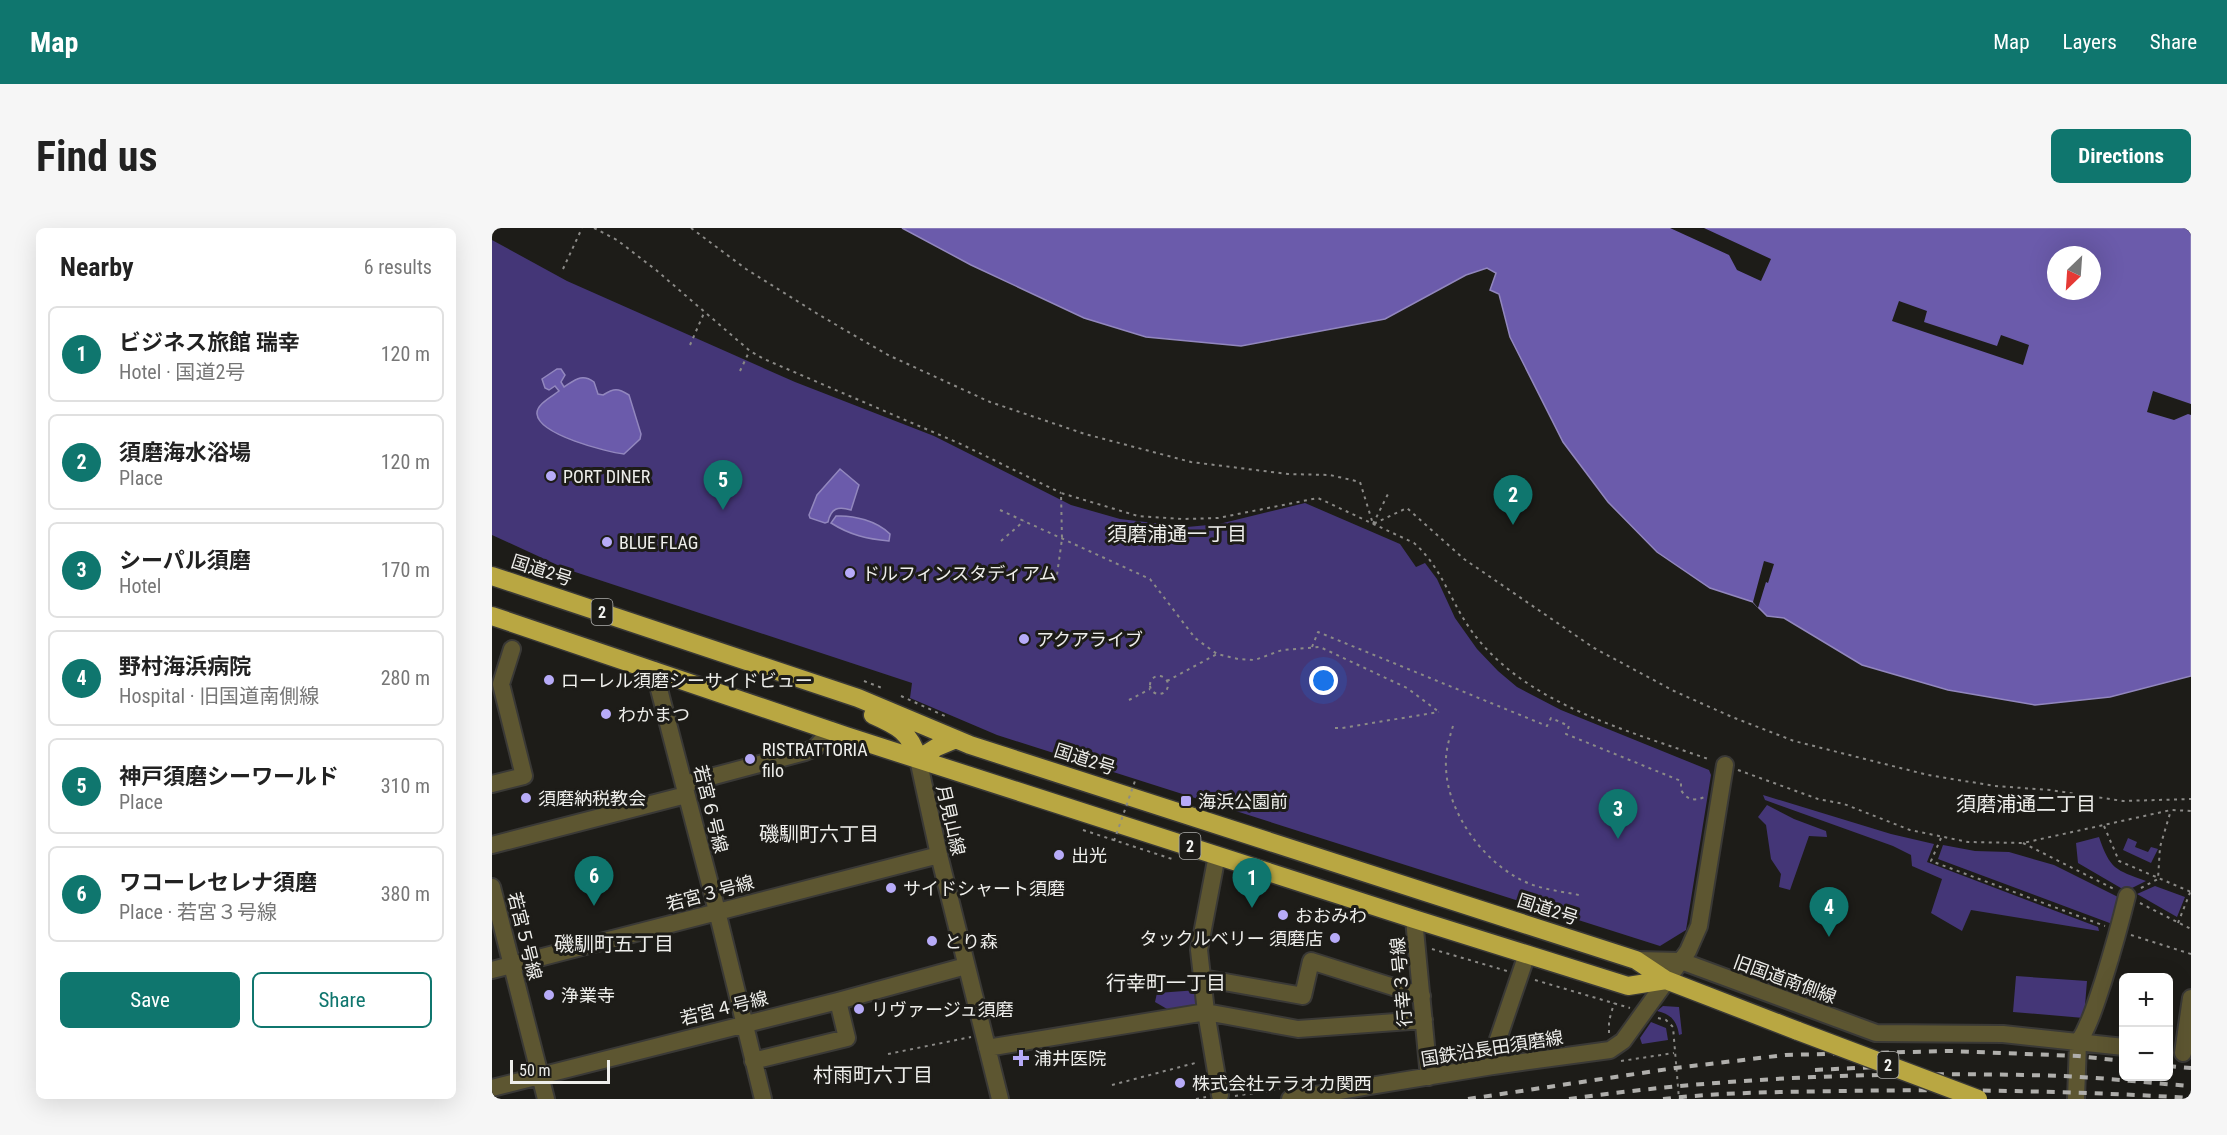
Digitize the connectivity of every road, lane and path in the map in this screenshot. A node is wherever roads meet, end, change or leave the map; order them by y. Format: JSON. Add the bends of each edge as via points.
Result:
{"nodes":[{"id":1,"x":582,"y":228,"type":"edge"},
{"id":2,"x":594,"y":228,"type":"edge"},
{"id":3,"x":691,"y":228,"type":"edge"},
{"id":4,"x":563,"y":269,"type":"dead end"},
{"id":5,"x":704,"y":313,"type":"junction"},
{"id":6,"x":690,"y":345,"type":"dead end"},
{"id":7,"x":750,"y":351,"type":"junction"},
{"id":8,"x":740,"y":371,"type":"dead end"},
{"id":9,"x":1389,"y":492,"type":"dead end"},
{"id":10,"x":1061,"y":493,"type":"junction"},
{"id":11,"x":1000,"y":510,"type":"dead end"},
{"id":12,"x":1024,"y":521,"type":"junction"},
{"id":13,"x":1373,"y":524,"type":"junction"},
{"id":14,"x":1062,"y":539,"type":"junction"},
{"id":15,"x":1001,"y":541,"type":"dead end"},
{"id":16,"x":492,"y":576,"type":"edge"},
{"id":17,"x":1056,"y":582,"type":"dead end"},
{"id":18,"x":492,"y":616,"type":"edge"},
{"id":19,"x":1312,"y":647,"type":"junction"},
{"id":20,"x":512,"y":649,"type":"dead end"},
{"id":21,"x":713,"y":649,"type":"junction"},
{"id":22,"x":1217,"y":654,"type":"junction"},
{"id":23,"x":654,"y":670,"type":"junction"},
{"id":24,"x":864,"y":681,"type":"dead end"},
{"id":25,"x":1167,"y":681,"type":"junction"},
{"id":26,"x":882,"y":688,"type":"dead end"},
{"id":27,"x":1150,"y":689,"type":"junction"},
{"id":28,"x":901,"y":696,"type":"dead end"},
{"id":29,"x":1129,"y":700,"type":"dead end"},
{"id":30,"x":954,"y":720,"type":"dead end"},
{"id":31,"x":1453,"y":726,"type":"dead end"},
{"id":32,"x":1335,"y":728,"type":"dead end"},
{"id":33,"x":831,"y":730,"type":"junction"},
{"id":34,"x":956,"y":739,"type":"junction"},
{"id":35,"x":918,"y":759,"type":"junction"},
{"id":36,"x":1725,"y":765,"type":"junction"},
{"id":37,"x":1135,"y":781,"type":"dead end"},
{"id":38,"x":492,"y":784,"type":"edge"},
{"id":39,"x":685,"y":789,"type":"junction"},
{"id":40,"x":1707,"y":794,"type":"dead end"},
{"id":41,"x":2191,"y":799,"type":"edge"},
{"id":42,"x":2171,"y":810,"type":"junction"},
{"id":43,"x":2191,"y":811,"type":"edge"},
{"id":44,"x":2104,"y":826,"type":"junction"},
{"id":45,"x":1083,"y":830,"type":"dead end"},
{"id":46,"x":1941,"y":838,"type":"junction"},
{"id":47,"x":1114,"y":841,"type":"junction"},
{"id":48,"x":2023,"y":843,"type":"junction"},
{"id":49,"x":492,"y":845,"type":"edge"},
{"id":50,"x":939,"y":855,"type":"junction"},
{"id":51,"x":1217,"y":855,"type":"junction"},
{"id":52,"x":1172,"y":859,"type":"dead end"},
{"id":53,"x":2158,"y":879,"type":"junction"},
{"id":54,"x":492,"y":887,"type":"edge"},
{"id":55,"x":2191,"y":891,"type":"edge"},
{"id":56,"x":1579,"y":895,"type":"dead end"},
{"id":57,"x":2127,"y":896,"type":"junction"},
{"id":58,"x":717,"y":911,"type":"junction"},
{"id":59,"x":1414,"y":919,"type":"junction"},
{"id":60,"x":2178,"y":923,"type":"junction"},
{"id":61,"x":2191,"y":929,"type":"edge"},
{"id":62,"x":2119,"y":931,"type":"junction"},
{"id":63,"x":1527,"y":954,"type":"junction"},
{"id":64,"x":2191,"y":954,"type":"edge"},
{"id":65,"x":1636,"y":960,"type":"junction"},
{"id":66,"x":1681,"y":961,"type":"junction"},
{"id":67,"x":512,"y":965,"type":"junction"},
{"id":68,"x":966,"y":966,"type":"junction"},
{"id":69,"x":492,"y":970,"type":"edge"},
{"id":70,"x":1202,"y":978,"type":"junction"},
{"id":71,"x":1666,"y":980,"type":"junction"},
{"id":72,"x":1422,"y":996,"type":"junction"},
{"id":73,"x":2191,"y":998,"type":"edge"},
{"id":74,"x":838,"y":1001,"type":"junction"},
{"id":75,"x":1622,"y":1006,"type":"dead end"},
{"id":76,"x":1206,"y":1012,"type":"junction"},
{"id":77,"x":1643,"y":1012,"type":"junction"},
{"id":78,"x":1424,"y":1020,"type":"junction"},
{"id":79,"x":744,"y":1023,"type":"junction"},
{"id":80,"x":971,"y":1037,"type":"dead end"},
{"id":81,"x":2078,"y":1042,"type":"junction"},
{"id":82,"x":2119,"y":1046,"type":"edge"},
{"id":83,"x":987,"y":1048,"type":"junction"},
{"id":84,"x":2181,"y":1053,"type":"edge"},
{"id":85,"x":888,"y":1054,"type":"dead end"},
{"id":86,"x":1213,"y":1058,"type":"junction"},
{"id":87,"x":753,"y":1061,"type":"junction"},
{"id":88,"x":1493,"y":1066,"type":"junction"},
{"id":89,"x":540,"y":1075,"type":"junction"},
{"id":90,"x":1429,"y":1077,"type":"junction"},
{"id":91,"x":1112,"y":1085,"type":"dead end"},
{"id":92,"x":492,"y":1088,"type":"edge"},
{"id":93,"x":1220,"y":1095,"type":"dead end"},
{"id":94,"x":546,"y":1099,"type":"edge"},
{"id":95,"x":763,"y":1099,"type":"edge"},
{"id":96,"x":1000,"y":1099,"type":"edge"},
{"id":97,"x":1290,"y":1099,"type":"edge"},
{"id":98,"x":1679,"y":1099,"type":"edge"},
{"id":99,"x":1978,"y":1099,"type":"edge"},
{"id":100,"x":2076,"y":1099,"type":"edge"}],
"edges":[{"from":1,"to":4,"type":"path"},
{"from":2,"to":5,"type":"path","via":[[633,252]]},
{"from":3,"to":13,"type":"path","via":[[746,269],[830,322],[888,355],[990,402],[1085,434],[1191,462],[1330,475],[1360,482]]},
{"from":5,"to":6,"type":"path"},
{"from":5,"to":7,"type":"path"},
{"from":7,"to":8,"type":"path"},
{"from":7,"to":10,"type":"path"},
{"from":9,"to":13,"type":"path"},
{"from":10,"to":13,"type":"path","via":[[1138,516],[1183,519],[1218,518],[1318,498]]},
{"from":10,"to":14,"type":"path"},
{"from":11,"to":12,"type":"path"},
{"from":12,"to":14,"type":"path"},
{"from":12,"to":15,"type":"path"},
{"from":13,"to":36,"type":"path","via":[[1423,551],[1477,639],[1522,682],[1585,713]]},
{"from":13,"to":41,"type":"path","via":[[1407,508],[1464,559],[1594,648],[1703,704],[1794,741],[1928,775],[1995,786],[2123,801]]},
{"from":14,"to":17,"type":"path"},
{"from":14,"to":22,"type":"path","via":[[1150,579],[1195,638]]},
{"from":16,"to":21,"type":"highway","name":"国道2号","number":"2"},
{"from":18,"to":23,"type":"highway","number":"2"},
{"from":19,"to":22,"type":"path","via":[[1282,650],[1255,660]]},
{"from":19,"to":32,"type":"path","via":[[1320,647],[1407,688],[1439,712]]},
{"from":19,"to":40,"type":"path","via":[[1318,632],[1547,726],[1551,718],[1569,726],[1566,734],[1681,781],[1681,790],[1690,799],[1699,800]]},
{"from":20,"to":38,"type":"street","via":[[501,684],[524,776]]},
{"from":21,"to":34,"type":"highway","name":"国道2号","number":"2","via":[[858,698]]},
{"from":21,"to":35,"type":"highway","number":"2","via":[[737,666],[765,678],[855,708],[897,727],[913,743]]},
{"from":22,"to":25,"type":"path"},
{"from":23,"to":33,"type":"highway","number":"2"},
{"from":23,"to":39,"type":"street","name":"若宮６号線"},
{"from":24,"to":26,"type":"path"},
{"from":25,"to":27,"type":"path","via":[[1163,693]]},
{"from":25,"to":27,"type":"path","via":[[1155,676]]},
{"from":27,"to":29,"type":"path"},
{"from":28,"to":30,"type":"path"},
{"from":31,"to":56,"type":"path","via":[[1446,753],[1447,781],[1471,833],[1492,858],[1518,877]]},
{"from":33,"to":35,"type":"highway","number":"2"},
{"from":33,"to":39,"type":"street","via":[[805,752]]},
{"from":34,"to":35,"type":"highway"},
{"from":34,"to":65,"type":"highway","name":"国道2号","number":"2"},
{"from":35,"to":50,"type":"street","name":"月見山線"},
{"from":35,"to":51,"type":"highway","number":"2"},
{"from":36,"to":46,"type":"path","via":[[1818,800],[1844,804],[1900,827]]},
{"from":36,"to":66,"type":"street","name":"国鉄沿長田須磨線","via":[[1699,926]]},
{"from":37,"to":47,"type":"path","bridge":true},
{"from":39,"to":49,"type":"street"},
{"from":39,"to":58,"type":"street","name":"若宮６号線"},
{"from":42,"to":43,"type":"path"},
{"from":42,"to":44,"type":"path"},
{"from":42,"to":53,"type":"path","via":[[2160,847]]},
{"from":44,"to":48,"type":"path"},
{"from":44,"to":53,"type":"path","via":[[2119,861]]},
{"from":45,"to":47,"type":"path"},
{"from":46,"to":48,"type":"path"},
{"from":46,"to":62,"type":"path","via":[[1931,861]]},
{"from":47,"to":52,"type":"path"},
{"from":48,"to":57,"type":"path"},
{"from":50,"to":58,"type":"street","name":"若宮３号線"},
{"from":50,"to":68,"type":"street","name":"月見山線"},
{"from":51,"to":59,"type":"highway","number":"2"},
{"from":51,"to":70,"type":"street","via":[[1199,950]]},
{"from":53,"to":55,"type":"path"},
{"from":53,"to":57,"type":"path"},
{"from":54,"to":67,"type":"street","name":"若宮５号線"},
{"from":55,"to":60,"type":"path"},
{"from":57,"to":60,"type":"path"},
{"from":57,"to":62,"type":"street"},
{"from":58,"to":67,"type":"street","name":"若宮３号線"},
{"from":58,"to":79,"type":"street","name":"若宮６号線"},
{"from":59,"to":63,"type":"highway","number":"2"},
{"from":59,"to":72,"type":"street","name":"行幸３号線"},
{"from":60,"to":61,"type":"path"},
{"from":62,"to":64,"type":"path"},
{"from":62,"to":81,"type":"street","via":[[2086,1030]]},
{"from":63,"to":71,"type":"highway","number":"2","via":[[1628,986]]},
{"from":63,"to":88,"type":"street","via":[[1493,1054]]},
{"from":65,"to":66,"type":"street","name":"旧国道南側線"},
{"from":65,"to":71,"type":"highway","name":"国道2号","number":"2"},
{"from":66,"to":71,"type":"street","name":"国鉄沿長田須磨線"},
{"from":66,"to":81,"type":"street","name":"旧国道南側線","via":[[1876,1033],[2003,1034]]},
{"from":67,"to":69,"type":"street","name":"若宮３号線"},
{"from":67,"to":89,"type":"street","name":"若宮５号線"},
{"from":68,"to":74,"type":"street","name":"若宮４号線"},
{"from":68,"to":83,"type":"street","name":"月見山線"},
{"from":70,"to":72,"type":"street","via":[[1303,996],[1311,961]]},
{"from":70,"to":76,"type":"street"},
{"from":71,"to":77,"type":"street","name":"国鉄沿長田須磨線"},
{"from":71,"to":99,"type":"highway","name":"国道2号","number":"2","bridge":true},
{"from":72,"to":78,"type":"street","name":"行幸３号線"},
{"from":73,"to":84,"type":"street"},
{"from":74,"to":79,"type":"street","name":"若宮４号線"},
{"from":74,"to":87,"type":"street","via":[[847,1038]]},
{"from":75,"to":77,"type":"path"},
{"from":76,"to":78,"type":"street","via":[[1298,1029]]},
{"from":76,"to":83,"type":"street"},
{"from":76,"to":86,"type":"street"},
{"from":77,"to":88,"type":"street","name":"国鉄沿長田須磨線","via":[[1623,1041],[1610,1050]]},
{"from":77,"to":98,"type":"path","via":[[1666,1020],[1672,1027]]},
{"from":78,"to":90,"type":"street","name":"行幸３号線"},
{"from":79,"to":87,"type":"street","name":"若宮６号線"},
{"from":79,"to":89,"type":"street","name":"若宮４号線"},
{"from":80,"to":85,"type":"path"},
{"from":81,"to":82,"type":"street","name":"旧国道南側線"},
{"from":81,"to":100,"type":"street"},
{"from":83,"to":96,"type":"street","name":"月見山線"},
{"from":86,"to":91,"type":"path"},
{"from":86,"to":93,"type":"street"},
{"from":87,"to":95,"type":"street","name":"若宮６号線"},
{"from":88,"to":90,"type":"street","name":"国鉄沿長田須磨線"},
{"from":89,"to":92,"type":"street","name":"若宮４号線"},
{"from":89,"to":94,"type":"street","name":"若宮５号線"},
{"from":90,"to":97,"type":"street","name":"国鉄沿長田須磨線"}]}
